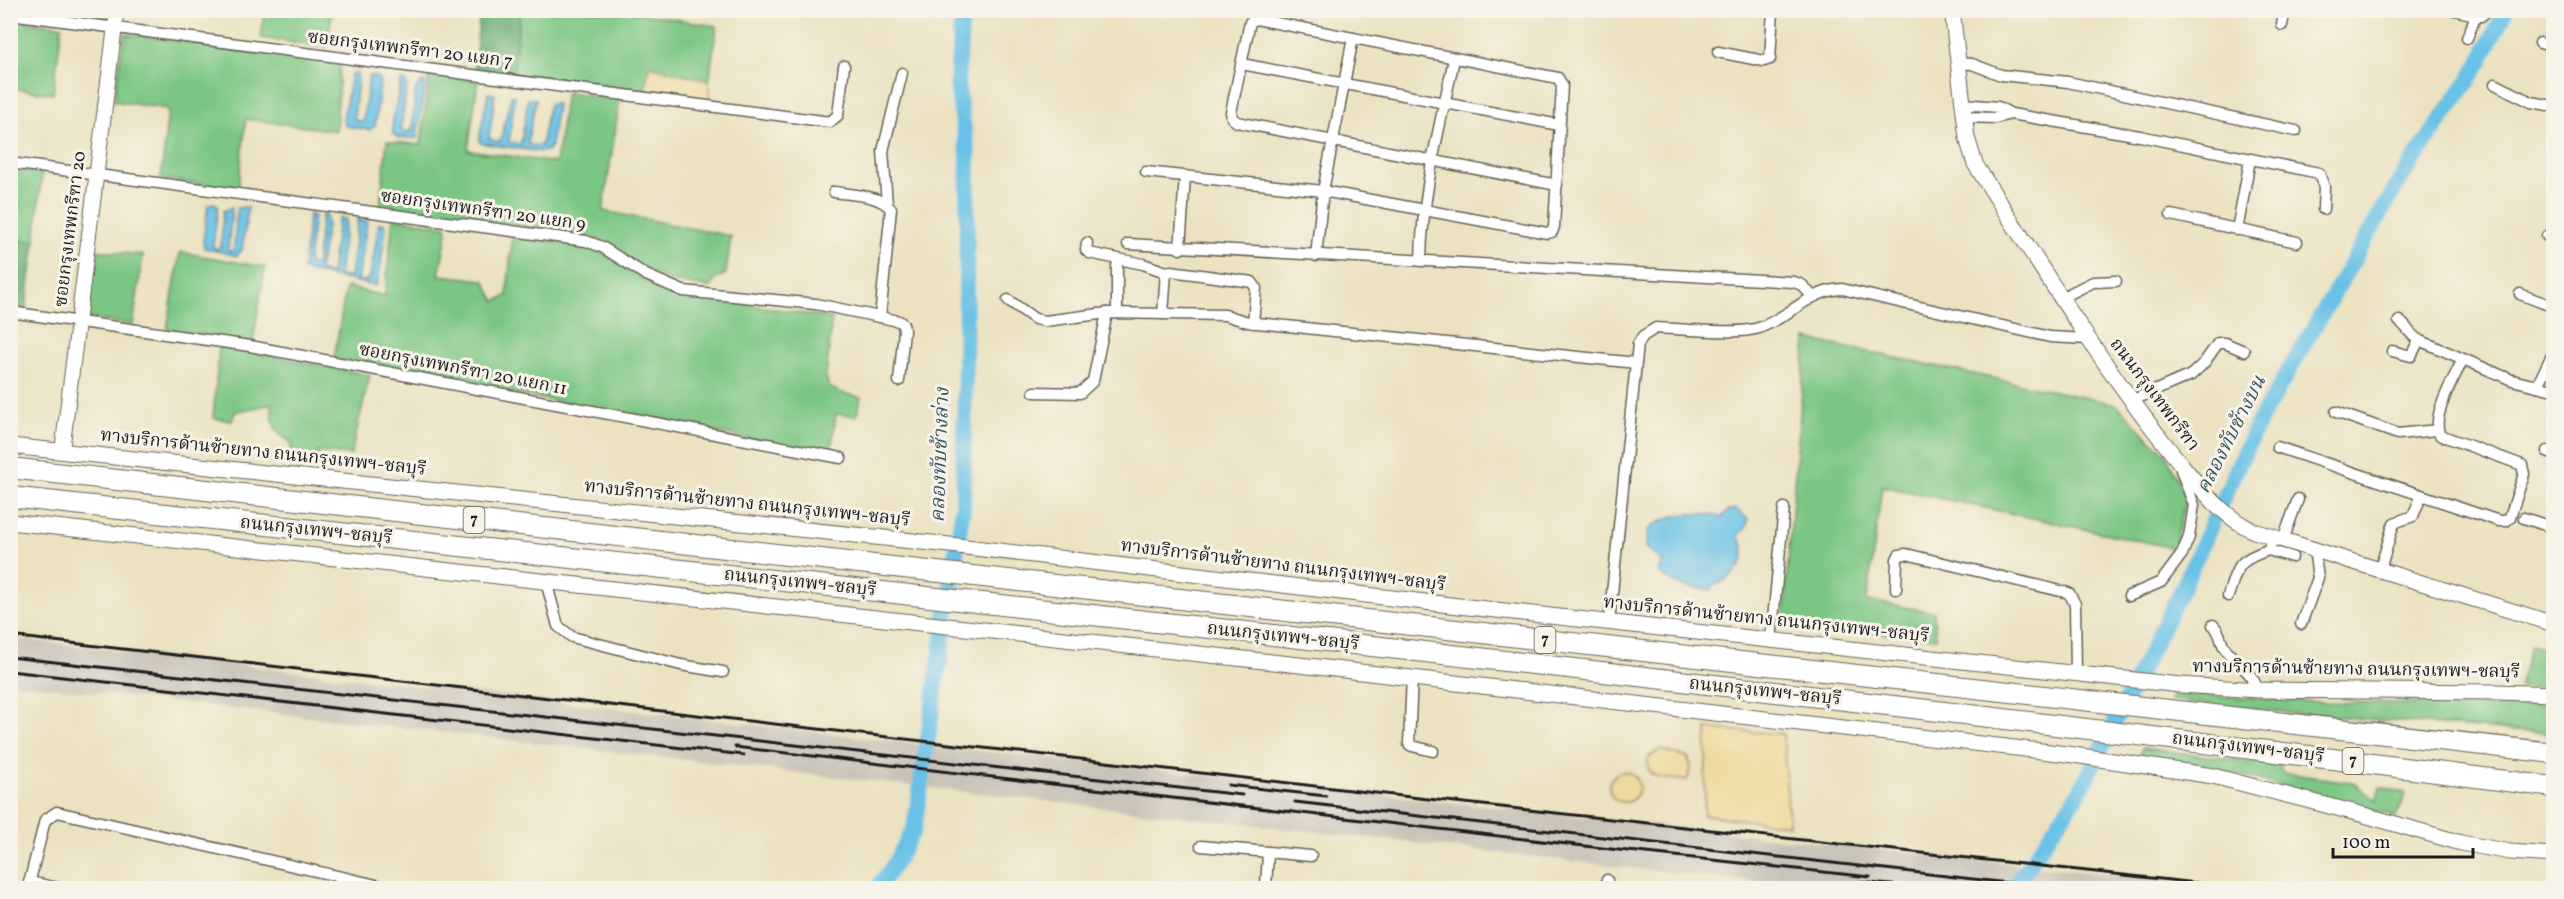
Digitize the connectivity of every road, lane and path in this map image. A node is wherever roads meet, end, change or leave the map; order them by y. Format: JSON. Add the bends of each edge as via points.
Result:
{"nodes":[{"id":1,"x":117,"y":10,"type":"edge"},
{"id":2,"x":1773,"y":10,"type":"edge"},
{"id":3,"x":1952,"y":10,"type":"edge"},
{"id":4,"x":2285,"y":10,"type":"edge"},
{"id":5,"x":2454,"y":10,"type":"edge"},
{"id":6,"x":2488,"y":10,"type":"edge"},
{"id":7,"x":10,"y":14,"type":"edge"},
{"id":8,"x":2476,"y":15,"type":"junction"},
{"id":9,"x":2282,"y":25,"type":"dead end"},
{"id":10,"x":115,"y":28,"type":"junction"},
{"id":11,"x":1353,"y":38,"type":"junction"},
{"id":12,"x":2467,"y":38,"type":"dead end"},
{"id":13,"x":2541,"y":43,"type":"dead end"},
{"id":14,"x":2553,"y":47,"type":"edge"},
{"id":15,"x":1718,"y":52,"type":"dead end"},
{"id":16,"x":1454,"y":59,"type":"junction"},
{"id":17,"x":1958,"y":63,"type":"junction"},
{"id":18,"x":1242,"y":64,"type":"junction"},
{"id":19,"x":844,"y":66,"type":"dead end"},
{"id":20,"x":902,"y":73,"type":"dead end"},
{"id":21,"x":2495,"y":84,"type":"dead end"},
{"id":22,"x":1343,"y":85,"type":"junction"},
{"id":23,"x":1445,"y":103,"type":"junction"},
{"id":24,"x":2553,"y":106,"type":"edge"},
{"id":25,"x":1964,"y":111,"type":"junction"},
{"id":26,"x":1559,"y":125,"type":"junction"},
{"id":27,"x":2296,"y":131,"type":"dead end"},
{"id":28,"x":1333,"y":140,"type":"junction"},
{"id":29,"x":1432,"y":159,"type":"junction"},
{"id":30,"x":2250,"y":160,"type":"junction"},
{"id":31,"x":10,"y":164,"type":"edge"},
{"id":32,"x":1146,"y":172,"type":"dead end"},
{"id":33,"x":95,"y":175,"type":"junction"},
{"id":34,"x":1185,"y":176,"type":"junction"},
{"id":35,"x":1557,"y":185,"type":"junction"},
{"id":36,"x":1323,"y":191,"type":"junction"},
{"id":37,"x":834,"y":192,"type":"dead end"},
{"id":38,"x":887,"y":204,"type":"junction"},
{"id":39,"x":2323,"y":209,"type":"dead end"},
{"id":40,"x":1424,"y":210,"type":"junction"},
{"id":41,"x":2171,"y":215,"type":"dead end"},
{"id":42,"x":2237,"y":230,"type":"junction"},
{"id":43,"x":1087,"y":243,"type":"dead end"},
{"id":44,"x":2297,"y":243,"type":"dead end"},
{"id":45,"x":1128,"y":244,"type":"dead end"},
{"id":46,"x":1180,"y":249,"type":"junction"},
{"id":47,"x":1316,"y":256,"type":"junction"},
{"id":48,"x":1421,"y":261,"type":"junction"},
{"id":49,"x":1118,"y":266,"type":"dead end"},
{"id":50,"x":1166,"y":272,"type":"junction"},
{"id":51,"x":2116,"y":281,"type":"dead end"},
{"id":52,"x":2520,"y":294,"type":"dead end"},
{"id":53,"x":1813,"y":297,"type":"junction"},
{"id":54,"x":2061,"y":298,"type":"junction"},
{"id":55,"x":1008,"y":300,"type":"dead end"},
{"id":56,"x":2553,"y":307,"type":"edge"},
{"id":57,"x":10,"y":312,"type":"edge"},
{"id":58,"x":1112,"y":313,"type":"junction"},
{"id":59,"x":1163,"y":314,"type":"junction"},
{"id":60,"x":880,"y":317,"type":"junction"},
{"id":61,"x":2399,"y":321,"type":"dead end"},
{"id":62,"x":78,"y":322,"type":"junction"},
{"id":63,"x":1253,"y":322,"type":"junction"},
{"id":64,"x":2087,"y":339,"type":"junction"},
{"id":65,"x":2419,"y":340,"type":"junction"},
{"id":66,"x":2244,"y":351,"type":"dead end"},
{"id":67,"x":2392,"y":351,"type":"dead end"},
{"id":68,"x":2553,"y":351,"type":"edge"},
{"id":69,"x":2463,"y":359,"type":"junction"},
{"id":70,"x":1636,"y":363,"type":"junction"},
{"id":71,"x":899,"y":381,"type":"dead end"},
{"id":72,"x":2537,"y":387,"type":"junction"},
{"id":73,"x":2549,"y":389,"type":"dead end"},
{"id":74,"x":1034,"y":392,"type":"dead end"},
{"id":75,"x":2131,"y":400,"type":"junction"},
{"id":76,"x":2336,"y":412,"type":"dead end"},
{"id":77,"x":2437,"y":430,"type":"junction"},
{"id":78,"x":10,"y":446,"type":"edge"},
{"id":79,"x":2277,"y":447,"type":"dead end"},
{"id":80,"x":62,"y":451,"type":"junction"},
{"id":81,"x":841,"y":458,"type":"dead end"},
{"id":82,"x":2179,"y":461,"type":"junction"},
{"id":83,"x":10,"y":468,"type":"edge"},
{"id":84,"x":2421,"y":496,"type":"junction"},
{"id":85,"x":10,"y":497,"type":"edge"},
{"id":86,"x":2298,"y":498,"type":"dead end"},
{"id":87,"x":1784,"y":508,"type":"dead end"},
{"id":88,"x":2524,"y":518,"type":"dead end"},
{"id":89,"x":10,"y":522,"type":"edge"},
{"id":90,"x":2553,"y":528,"type":"edge"},
{"id":91,"x":2275,"y":542,"type":"junction"},
{"id":92,"x":2314,"y":549,"type":"junction"},
{"id":93,"x":2292,"y":557,"type":"dead end"},
{"id":94,"x":2380,"y":569,"type":"junction"},
{"id":95,"x":546,"y":582,"type":"junction"},
{"id":96,"x":1896,"y":589,"type":"dead end"},
{"id":97,"x":2129,"y":596,"type":"dead end"},
{"id":98,"x":2228,"y":596,"type":"dead end"},
{"id":99,"x":1609,"y":622,"type":"junction"},
{"id":100,"x":2301,"y":624,"type":"dead end"},
{"id":101,"x":2553,"y":624,"type":"edge"},
{"id":102,"x":2213,"y":625,"type":"dead end"},
{"id":103,"x":1771,"y":640,"type":"junction"},
{"id":104,"x":723,"y":672,"type":"dead end"},
{"id":105,"x":2076,"y":674,"type":"junction"},
{"id":106,"x":1412,"y":677,"type":"junction"},
{"id":107,"x":2258,"y":690,"type":"junction"},
{"id":108,"x":2553,"y":694,"type":"edge"},
{"id":109,"x":1433,"y":751,"type":"dead end"},
{"id":110,"x":2553,"y":753,"type":"edge"},
{"id":111,"x":2553,"y":788,"type":"edge"},
{"id":112,"x":1201,"y":846,"type":"dead end"},
{"id":113,"x":1268,"y":852,"type":"junction"},
{"id":114,"x":2553,"y":855,"type":"edge"},
{"id":115,"x":1311,"y":856,"type":"dead end"},
{"id":116,"x":28,"y":885,"type":"edge"},
{"id":117,"x":59,"y":888,"type":"edge"},
{"id":118,"x":390,"y":888,"type":"edge"},
{"id":119,"x":1266,"y":888,"type":"edge"}],
"edges":[{"from":1,"to":10,"type":"street","name":"ซอยกรุงเทพกรีฑา 20"},
{"from":2,"to":15,"type":"street","via":[[1770,59]]},
{"from":3,"to":17,"type":"main road","name":"ถนนกรุงเทพกรีฑา"},
{"from":4,"to":9,"type":"street"},
{"from":5,"to":8,"type":"street"},
{"from":6,"to":8,"type":"street"},
{"from":7,"to":10,"type":"street","name":"ซอยกรุงเทพกรีฑา 20 แยก 7"},
{"from":8,"to":12,"type":"street"},
{"from":10,"to":19,"type":"street","name":"ซอยกรุงเทพกรีฑา 20 แยก 7","via":[[830,122],[838,115]]},
{"from":10,"to":33,"type":"street","name":"ซอยกรุงเทพกรีฑา 20"},
{"from":11,"to":16,"type":"street"},
{"from":11,"to":18,"type":"street","via":[[1252,19]]},
{"from":11,"to":22,"type":"street"},
{"from":13,"to":14,"type":"street"},
{"from":16,"to":23,"type":"street"},
{"from":16,"to":26,"type":"street","via":[[1558,78],[1562,85]]},
{"from":17,"to":25,"type":"main road","name":"ถนนกรุงเทพกรีฑา"},
{"from":17,"to":27,"type":"street","via":[[2001,75],[2068,82]]},
{"from":18,"to":22,"type":"street"},
{"from":18,"to":28,"type":"street","via":[[1232,118]]},
{"from":20,"to":38,"type":"street","via":[[883,151]]},
{"from":21,"to":24,"type":"street","via":[[2530,102]]},
{"from":22,"to":23,"type":"street"},
{"from":22,"to":28,"type":"street"},
{"from":23,"to":26,"type":"street"},
{"from":23,"to":29,"type":"street"},
{"from":25,"to":30,"type":"street","via":[[1995,118],[2011,114],[2140,136]]},
{"from":25,"to":54,"type":"main road","name":"ถนนกรุงเทพกรีฑา","via":[[1969,150],[1975,164]]},
{"from":26,"to":35,"type":"street"},
{"from":28,"to":29,"type":"street"},
{"from":28,"to":36,"type":"street"},
{"from":29,"to":35,"type":"street"},
{"from":29,"to":40,"type":"street"},
{"from":30,"to":39,"type":"street","via":[[2319,173],[2324,187]]},
{"from":30,"to":42,"type":"street"},
{"from":31,"to":33,"type":"street","name":"ซอยกรุงเทพกรีฑา 20 แยก 9"},
{"from":32,"to":34,"type":"street"},
{"from":33,"to":60,"type":"street","name":"ซอยกรุงเทพกรีฑา 20 แยก 9","via":[[586,241],[683,291],[816,304]]},
{"from":33,"to":62,"type":"street","name":"ซอยกรุงเทพกรีฑา 20"},
{"from":34,"to":36,"type":"street"},
{"from":34,"to":46,"type":"street"},
{"from":35,"to":40,"type":"street","via":[[1554,226],[1547,233]]},
{"from":36,"to":40,"type":"street"},
{"from":36,"to":47,"type":"street"},
{"from":37,"to":38,"type":"street"},
{"from":38,"to":60,"type":"street","via":[[892,217]]},
{"from":40,"to":48,"type":"street"},
{"from":41,"to":42,"type":"street"},
{"from":42,"to":44,"type":"street"},
{"from":43,"to":50,"type":"street","via":[[1089,253]]},
{"from":45,"to":46,"type":"street"},
{"from":46,"to":47,"type":"street"},
{"from":47,"to":48,"type":"street"},
{"from":48,"to":53,"type":"street","via":[[1794,282]]},
{"from":49,"to":58,"type":"street"},
{"from":50,"to":59,"type":"street"},
{"from":50,"to":63,"type":"street","via":[[1252,282],[1256,288]]},
{"from":51,"to":54,"type":"street","via":[[2093,282]]},
{"from":52,"to":56,"type":"street"},
{"from":53,"to":64,"type":"street","via":[[1842,289],[2050,337]]},
{"from":53,"to":70,"type":"street","via":[[1757,328],[1656,328],[1638,344]]},
{"from":54,"to":64,"type":"main road","name":"ถนนกรุงเทพกรีฑา"},
{"from":55,"to":58,"type":"street","via":[[1035,319],[1045,321]]},
{"from":57,"to":62,"type":"street","name":"ซอยกรุงเทพกรีฑา 20 แยก 11"},
{"from":58,"to":59,"type":"street"},
{"from":58,"to":74,"type":"street","via":[[1093,381],[1086,389],[1080,393]]},
{"from":59,"to":63,"type":"street","via":[[1225,315]]},
{"from":60,"to":71,"type":"street","name":"ซอยกรุงเทพกรีฑา 20 แยก 9","via":[[903,324]]},
{"from":61,"to":65,"type":"street"},
{"from":62,"to":80,"type":"street","name":"ซอยกรุงเทพกรีฑา 20"},
{"from":62,"to":81,"type":"street","name":"ซอยกรุงเทพกรีฑา 20 แยก 11","via":[[250,346]]},
{"from":63,"to":70,"type":"street"},
{"from":64,"to":75,"type":"main road","name":"ถนนกรุงเทพกรีฑา"},
{"from":65,"to":67,"type":"street","via":[[2411,356]]},
{"from":65,"to":69,"type":"street"},
{"from":66,"to":75,"type":"street","via":[[2218,343],[2191,375]]},
{"from":68,"to":72,"type":"street"},
{"from":69,"to":72,"type":"street"},
{"from":69,"to":77,"type":"street","via":[[2442,404]]},
{"from":70,"to":99,"type":"street"},
{"from":72,"to":73,"type":"street"},
{"from":75,"to":82,"type":"main road","name":"ถนนกรุงเทพกรีฑา"},
{"from":76,"to":77,"type":"street","via":[[2398,434]]},
{"from":77,"to":84,"type":"street","via":[[2440,435],[2522,465],[2524,474],[2506,521]]},
{"from":78,"to":80,"type":"main road","name":"ทางบริการด้านซ้ายทาง ถนนกรุงเทพฯ-ชลบุรี"},
{"from":79,"to":84,"type":"street"},
{"from":80,"to":99,"type":"main road","name":"ทางบริการด้านซ้ายทาง ถนนกรุงเทพฯ-ชลบุรี","via":[[997,550]]},
{"from":82,"to":91,"type":"main road","name":"ถนนกรุงเทพกรีฑา","via":[[2201,489],[2243,526]]},
{"from":82,"to":97,"type":"street","via":[[2194,505],[2189,537],[2182,554],[2161,582]]},
{"from":83,"to":110,"type":"highway","name":"ถนนกรุงเทพฯ-ชลบุรี","number":"7"},
{"from":84,"to":94,"type":"street","via":[[2413,516],[2394,523]]},
{"from":85,"to":111,"type":"highway","name":"ถนนกรุงเทพฯ-ชลบุรี","number":"7","via":[[2152,736]]},
{"from":86,"to":91,"type":"street"},
{"from":87,"to":103,"type":"street"},
{"from":88,"to":90,"type":"street"},
{"from":89,"to":95,"type":"main road"},
{"from":91,"to":92,"type":"main road","name":"ถนนกรุงเทพกรีฑา"},
{"from":91,"to":93,"type":"street"},
{"from":91,"to":98,"type":"street","via":[[2240,563]]},
{"from":92,"to":94,"type":"main road","name":"ถนนกรุงเทพกรีฑา"},
{"from":92,"to":100,"type":"street","via":[[2318,578]]},
{"from":94,"to":101,"type":"main road","name":"ถนนกรุงเทพกรีฑา"},
{"from":95,"to":104,"type":"street","via":[[558,626],[572,637]]},
{"from":95,"to":106,"type":"main road"},
{"from":96,"to":105,"type":"street","via":[[1897,559],[1906,554],[2069,593],[2075,604]]},
{"from":99,"to":103,"type":"main road","name":"ทางบริการด้านซ้ายทาง ถนนกรุงเทพฯ-ชลบุรี"},
{"from":102,"to":107,"type":"street","via":[[2221,634],[2225,650],[2252,675]]},
{"from":103,"to":105,"type":"main road","name":"ทางบริการด้านซ้ายทาง ถนนกรุงเทพฯ-ชลบุรี"},
{"from":105,"to":107,"type":"main road","name":"ทางบริการด้านซ้ายทาง ถนนกรุงเทพฯ-ชลบุรี"},
{"from":106,"to":109,"type":"street","via":[[1409,744]]},
{"from":106,"to":114,"type":"main road","via":[[2131,763],[2223,779],[2461,843]]},
{"from":107,"to":108,"type":"main road","name":"ทางบริการด้านซ้ายทาง ถนนกรุงเทพฯ-ชลบุรี"},
{"from":112,"to":113,"type":"street"},
{"from":113,"to":115,"type":"street"},
{"from":113,"to":119,"type":"street"},
{"from":116,"to":117,"type":"street"},
{"from":116,"to":118,"type":"street","via":[[45,820],[57,812]]}]}
